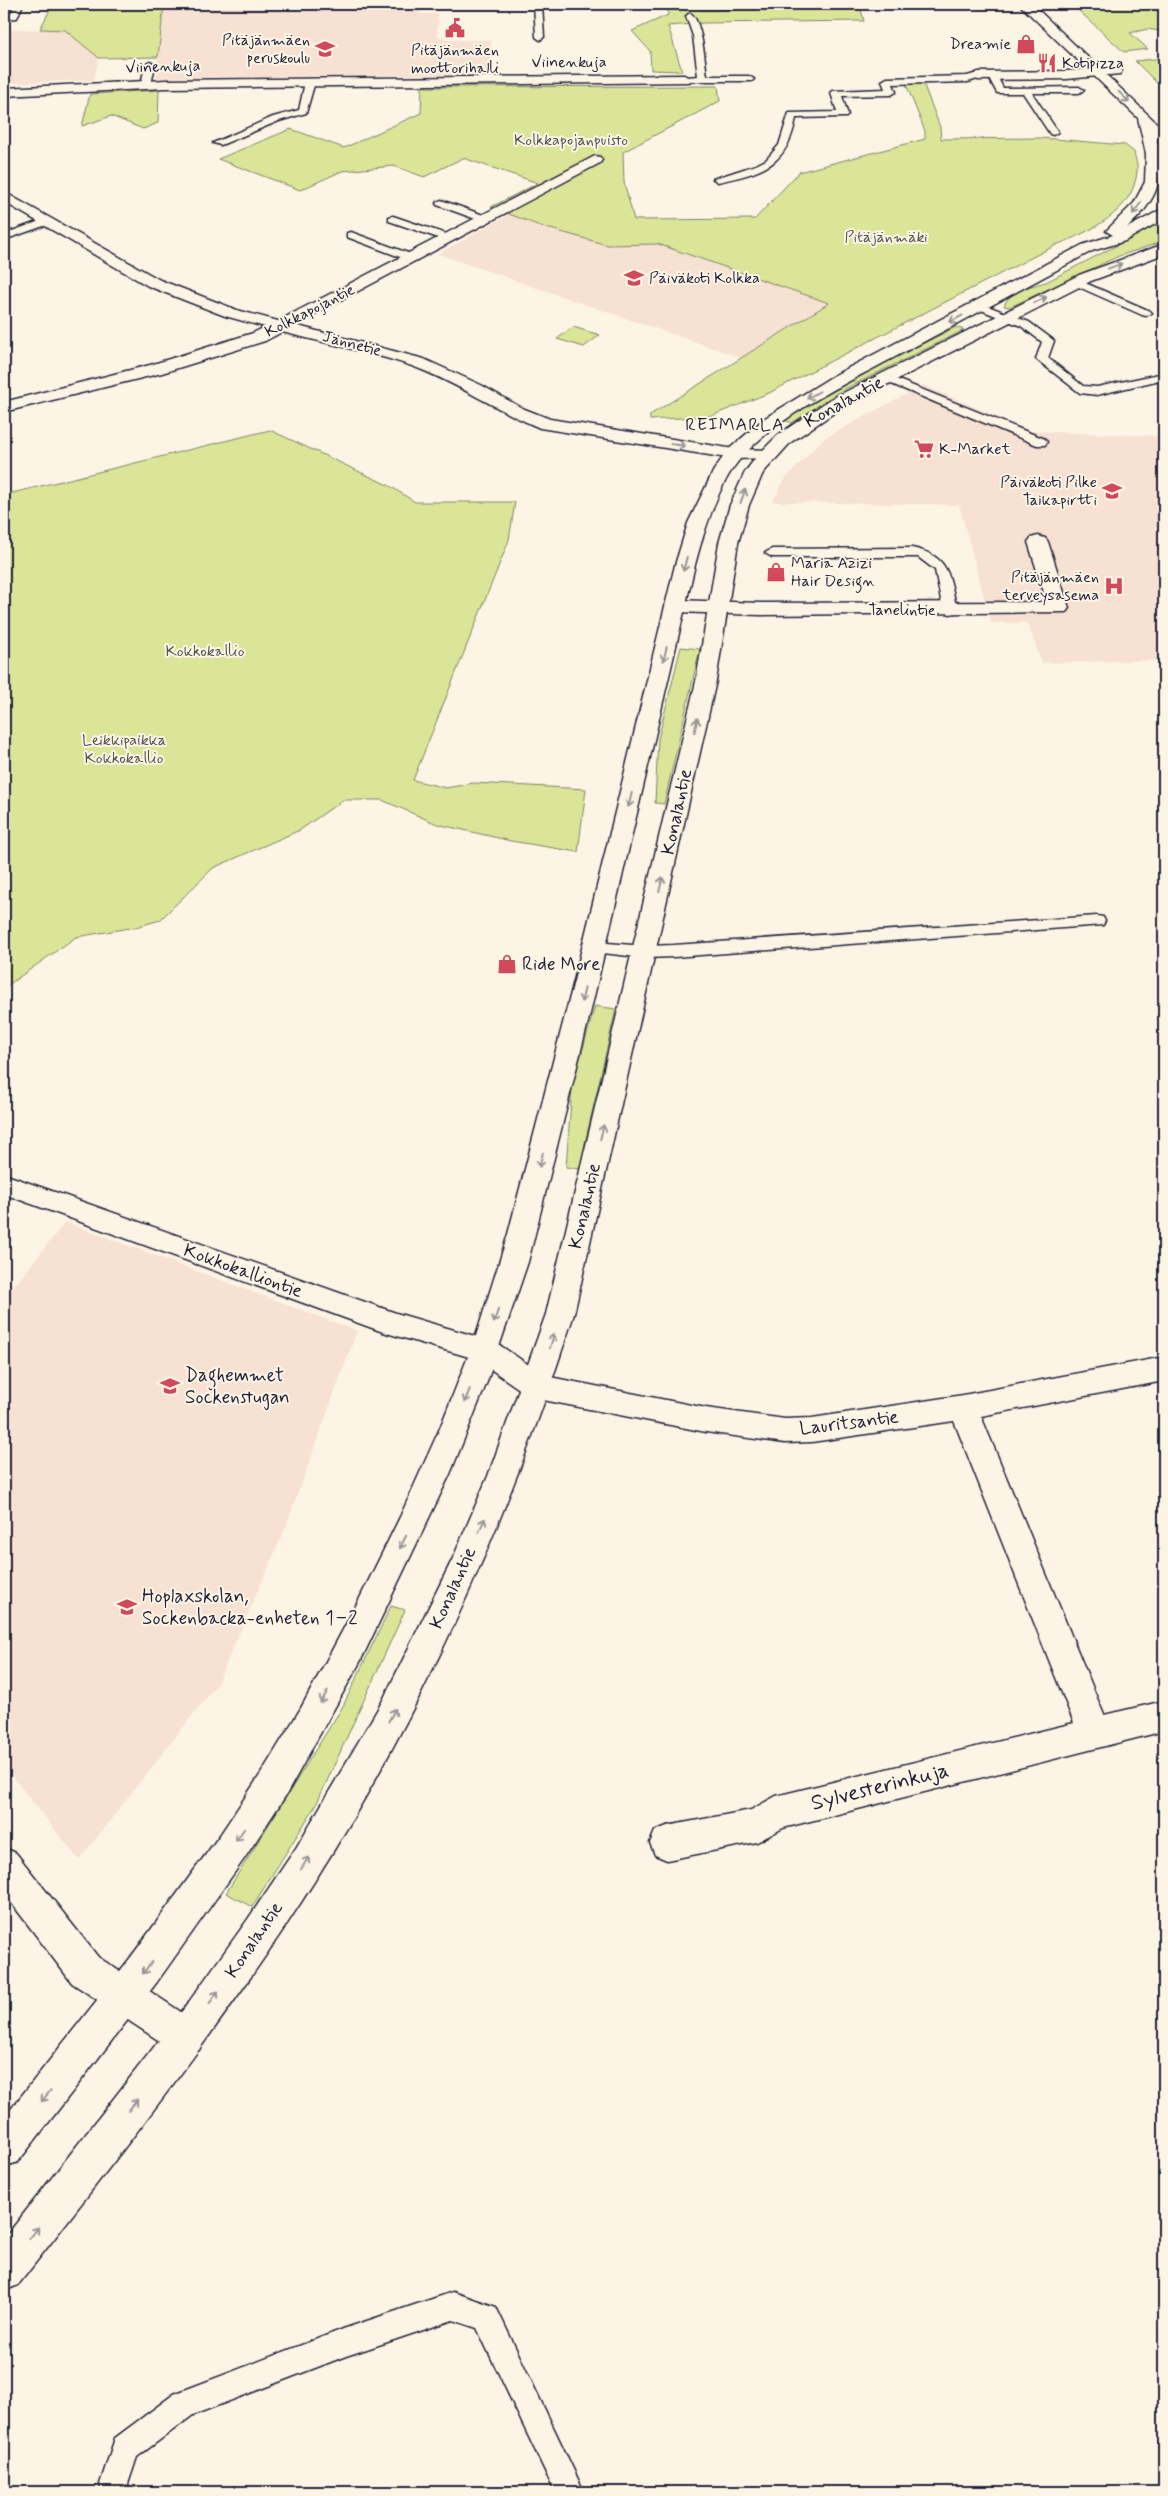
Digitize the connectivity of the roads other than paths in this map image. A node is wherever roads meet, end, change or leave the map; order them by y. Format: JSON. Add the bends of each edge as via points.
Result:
{"nodes":[{"id":1,"x":19,"y":4,"type":"edge"},
{"id":2,"x":538,"y":4,"type":"edge"},
{"id":3,"x":1025,"y":4,"type":"edge"},
{"id":4,"x":1042,"y":4,"type":"edge"},
{"id":5,"x":4,"y":16,"type":"edge"},
{"id":6,"x":690,"y":16,"type":"dead end"},
{"id":7,"x":540,"y":37,"type":"dead end"},
{"id":8,"x":150,"y":65,"type":"dead end"},
{"id":9,"x":1115,"y":71,"type":"junction"},
{"id":10,"x":1098,"y":72,"type":"junction"},
{"id":11,"x":924,"y":74,"type":"dead end"},
{"id":12,"x":978,"y":76,"type":"junction"},
{"id":13,"x":993,"y":76,"type":"junction"},
{"id":14,"x":684,"y":79,"type":"joint"},
{"id":15,"x":749,"y":79,"type":"dead end"},
{"id":16,"x":703,"y":80,"type":"junction"},
{"id":17,"x":310,"y":82,"type":"junction"},
{"id":18,"x":146,"y":85,"type":"junction"},
{"id":19,"x":1079,"y":90,"type":"dead end"},
{"id":20,"x":1026,"y":91,"type":"junction"},
{"id":21,"x":4,"y":95,"type":"edge"},
{"id":22,"x":1144,"y":97,"type":"dead end"},
{"id":23,"x":1142,"y":114,"type":"junction"},
{"id":24,"x":1053,"y":132,"type":"dead end"},
{"id":25,"x":1164,"y":138,"type":"edge"},
{"id":26,"x":218,"y":143,"type":"dead end"},
{"id":27,"x":595,"y":160,"type":"dead end"},
{"id":28,"x":718,"y":179,"type":"dead end"},
{"id":29,"x":4,"y":196,"type":"edge"},
{"id":30,"x":440,"y":203,"type":"dead end"},
{"id":31,"x":1164,"y":213,"type":"edge"},
{"id":32,"x":393,"y":219,"type":"dead end"},
{"id":33,"x":485,"y":219,"type":"junction"},
{"id":34,"x":48,"y":221,"type":"junction"},
{"id":35,"x":351,"y":235,"type":"dead end"},
{"id":36,"x":4,"y":238,"type":"edge"},
{"id":37,"x":448,"y":238,"type":"junction"},
{"id":38,"x":1087,"y":248,"type":"junction"},
{"id":39,"x":1164,"y":248,"type":"edge"},
{"id":40,"x":1164,"y":253,"type":"edge"},
{"id":41,"x":1146,"y":255,"type":"junction"},
{"id":42,"x":412,"y":258,"type":"junction"},
{"id":43,"x":1076,"y":282,"type":"junction"},
{"id":44,"x":980,"y":306,"type":"junction"},
{"id":45,"x":1146,"y":313,"type":"dead end"},
{"id":46,"x":1006,"y":316,"type":"junction"},
{"id":47,"x":282,"y":327,"type":"junction"},
{"id":48,"x":1164,"y":376,"type":"edge"},
{"id":49,"x":886,"y":378,"type":"junction"},
{"id":50,"x":4,"y":407,"type":"edge"},
{"id":51,"x":596,"y":432,"type":"junction"},
{"id":52,"x":748,"y":440,"type":"junction"},
{"id":53,"x":1041,"y":442,"type":"dead end"},
{"id":54,"x":734,"y":454,"type":"junction"},
{"id":55,"x":768,"y":454,"type":"junction"},
{"id":56,"x":1038,"y":542,"type":"dead end"},
{"id":57,"x":772,"y":553,"type":"dead end"},
{"id":58,"x":676,"y":606,"type":"junction"},
{"id":59,"x":718,"y":609,"type":"junction"},
{"id":60,"x":950,"y":610,"type":"junction"},
{"id":61,"x":1097,"y":921,"type":"dead end"},
{"id":62,"x":594,"y":947,"type":"junction"},
{"id":63,"x":646,"y":952,"type":"junction"},
{"id":64,"x":4,"y":1184,"type":"edge"},
{"id":65,"x":485,"y":1350,"type":"junction"},
{"id":66,"x":1164,"y":1369,"type":"edge"},
{"id":67,"x":538,"y":1387,"type":"junction"},
{"id":68,"x":963,"y":1407,"type":"junction"},
{"id":69,"x":1164,"y":1716,"type":"edge"},
{"id":70,"x":1095,"y":1733,"type":"junction"},
{"id":71,"x":667,"y":1843,"type":"dead end"},
{"id":72,"x":4,"y":1865,"type":"edge"},
{"id":73,"x":126,"y":1997,"type":"junction"},
{"id":74,"x":186,"y":2037,"type":"junction"},
{"id":75,"x":4,"y":2148,"type":"edge"},
{"id":76,"x":4,"y":2272,"type":"edge"},
{"id":77,"x":116,"y":2492,"type":"edge"},
{"id":78,"x":570,"y":2492,"type":"edge"}],
"edges":[{"from":1,"to":5,"type":"lane","via":[[14,16]]},
{"from":2,"to":7,"type":"lane"},
{"from":3,"to":10,"type":"main road"},
{"from":4,"to":9,"type":"main road"},
{"from":6,"to":16,"type":"lane","via":[[698,36]]},
{"from":8,"to":18,"type":"lane"},
{"from":9,"to":10,"type":"main road"},
{"from":9,"to":22,"type":"main road"},
{"from":10,"to":13,"type":"main road"},
{"from":10,"to":23,"type":"main road","one_way":true},
{"from":11,"to":12,"type":"lane"},
{"from":12,"to":13,"type":"main road"},
{"from":12,"to":28,"type":"lane","via":[[887,81],[891,92],[836,92],[843,115],[792,115],[784,148],[774,160],[760,168]]},
{"from":13,"to":20,"type":"lane","via":[[1000,91]]},
{"from":14,"to":16,"type":"lane"},
{"from":14,"to":17,"type":"main road","name":"Viinenkuja"},
{"from":15,"to":16,"type":"lane"},
{"from":17,"to":18,"type":"main road","name":"Viinenkuja"},
{"from":17,"to":26,"type":"lane","via":[[303,111]]},
{"from":18,"to":21,"type":"main road","name":"Viinenkuja"},
{"from":19,"to":20,"type":"lane"},
{"from":20,"to":24,"type":"lane"},
{"from":23,"to":25,"type":"main road"},
{"from":23,"to":38,"type":"main road","one_way":true,"via":[[1153,146],[1152,188],[1123,223]]},
{"from":27,"to":33,"type":"main road","name":"Kolkkapojantie"},
{"from":29,"to":34,"type":"main road","name":"Jännetie"},
{"from":30,"to":33,"type":"lane"},
{"from":31,"to":38,"type":"main road","name":"Konalantie","via":[[1120,238]]},
{"from":32,"to":37,"type":"lane"},
{"from":33,"to":37,"type":"main road","name":"Kolkkapojantie"},
{"from":34,"to":36,"type":"lane"},
{"from":34,"to":47,"type":"main road","name":"Jännetie","via":[[154,283]]},
{"from":35,"to":42,"type":"lane"},
{"from":37,"to":42,"type":"main road","name":"Kolkkapojantie"},
{"from":38,"to":44,"type":"main road","name":"Konalantie"},
{"from":39,"to":41,"type":"main road","name":"Konalantie"},
{"from":40,"to":41,"type":"main road"},
{"from":43,"to":41,"type":"main road","name":"Konalantie","one_way":true},
{"from":42,"to":47,"type":"main road","name":"Kolkkapojantie"},
{"from":43,"to":45,"type":"lane"},
{"from":46,"to":43,"type":"main road","name":"Konalantie","one_way":true},
{"from":44,"to":46,"type":"lane"},
{"from":44,"to":52,"type":"main road","name":"Konalantie","one_way":true,"via":[[818,392]]},
{"from":46,"to":48,"type":"lane","via":[[1048,341],[1042,359],[1080,389],[1097,392]]},
{"from":46,"to":49,"type":"main road","name":"Konalantie"},
{"from":47,"to":50,"type":"main road","name":"Kolkkapojantie","via":[[156,369]]},
{"from":47,"to":51,"type":"main road","name":"Jännetie","via":[[418,363],[540,422]]},
{"from":49,"to":53,"type":"lane"},
{"from":49,"to":55,"type":"main road","name":"Konalantie","via":[[814,416]]},
{"from":51,"to":52,"type":"main road","name":"Jännetie","via":[[671,430]]},
{"from":51,"to":54,"type":"main road","name":"Jännetie","one_way":true},
{"from":52,"to":54,"type":"main road","name":"Konalantie"},
{"from":52,"to":55,"type":"main road","name":"Jännetie"},
{"from":54,"to":55,"type":"main road","name":"Jännetie"},
{"from":54,"to":58,"type":"main road","name":"Konalantie","one_way":true,"via":[[697,523]]},
{"from":59,"to":55,"type":"main road","name":"Konalantie","one_way":true,"via":[[736,515],[747,486]]},
{"from":56,"to":60,"type":"main road","name":"Tanelintie","via":[[1059,608]]},
{"from":57,"to":60,"type":"lane","via":[[922,554],[941,568]]},
{"from":58,"to":59,"type":"main road","name":"Tanelintie"},
{"from":58,"to":62,"type":"main road","name":"Konalantie","one_way":true},
{"from":59,"to":60,"type":"main road","name":"Tanelintie"},
{"from":63,"to":59,"type":"main road","name":"Konalantie","one_way":true},
{"from":61,"to":63,"type":"lane"},
{"from":62,"to":63,"type":"lane"},
{"from":62,"to":65,"type":"main road","name":"Konalantie","one_way":true,"via":[[514,1260]]},
{"from":67,"to":63,"type":"main road","name":"Konalantie","one_way":true,"via":[[560,1314]]},
{"from":64,"to":65,"type":"main road","name":"Kokkokalliontie","via":[[386,1322]]},
{"from":65,"to":67,"type":"main road","name":"Lauritsantie"},
{"from":65,"to":73,"type":"main road","name":"Konalantie","one_way":true,"via":[[424,1498],[348,1654],[280,1775],[198,1898]]},
{"from":66,"to":68,"type":"main road","name":"Lauritsantie"},
{"from":67,"to":68,"type":"main road","name":"Lauritsantie","via":[[706,1420],[785,1431],[812,1430]]},
{"from":74,"to":67,"type":"main road","name":"Konalantie","one_way":true,"via":[[261,1932],[340,1809],[419,1665],[510,1461]]},
{"from":68,"to":70,"type":"main road"},
{"from":69,"to":70,"type":"main road","name":"Sylvesterinkuja"},
{"from":70,"to":71,"type":"main road","name":"Sylvesterinkuja","via":[[776,1813],[757,1825]]},
{"from":72,"to":73,"type":"main road","via":[[85,1970]]},
{"from":73,"to":74,"type":"main road"},
{"from":73,"to":75,"type":"main road","name":"Konalantie","one_way":true},
{"from":76,"to":74,"type":"main road","name":"Konalantie","one_way":true},
{"from":77,"to":78,"type":"lane","via":[[114,2484],[125,2448],[184,2404],[346,2342],[454,2306],[486,2317]]}]}
